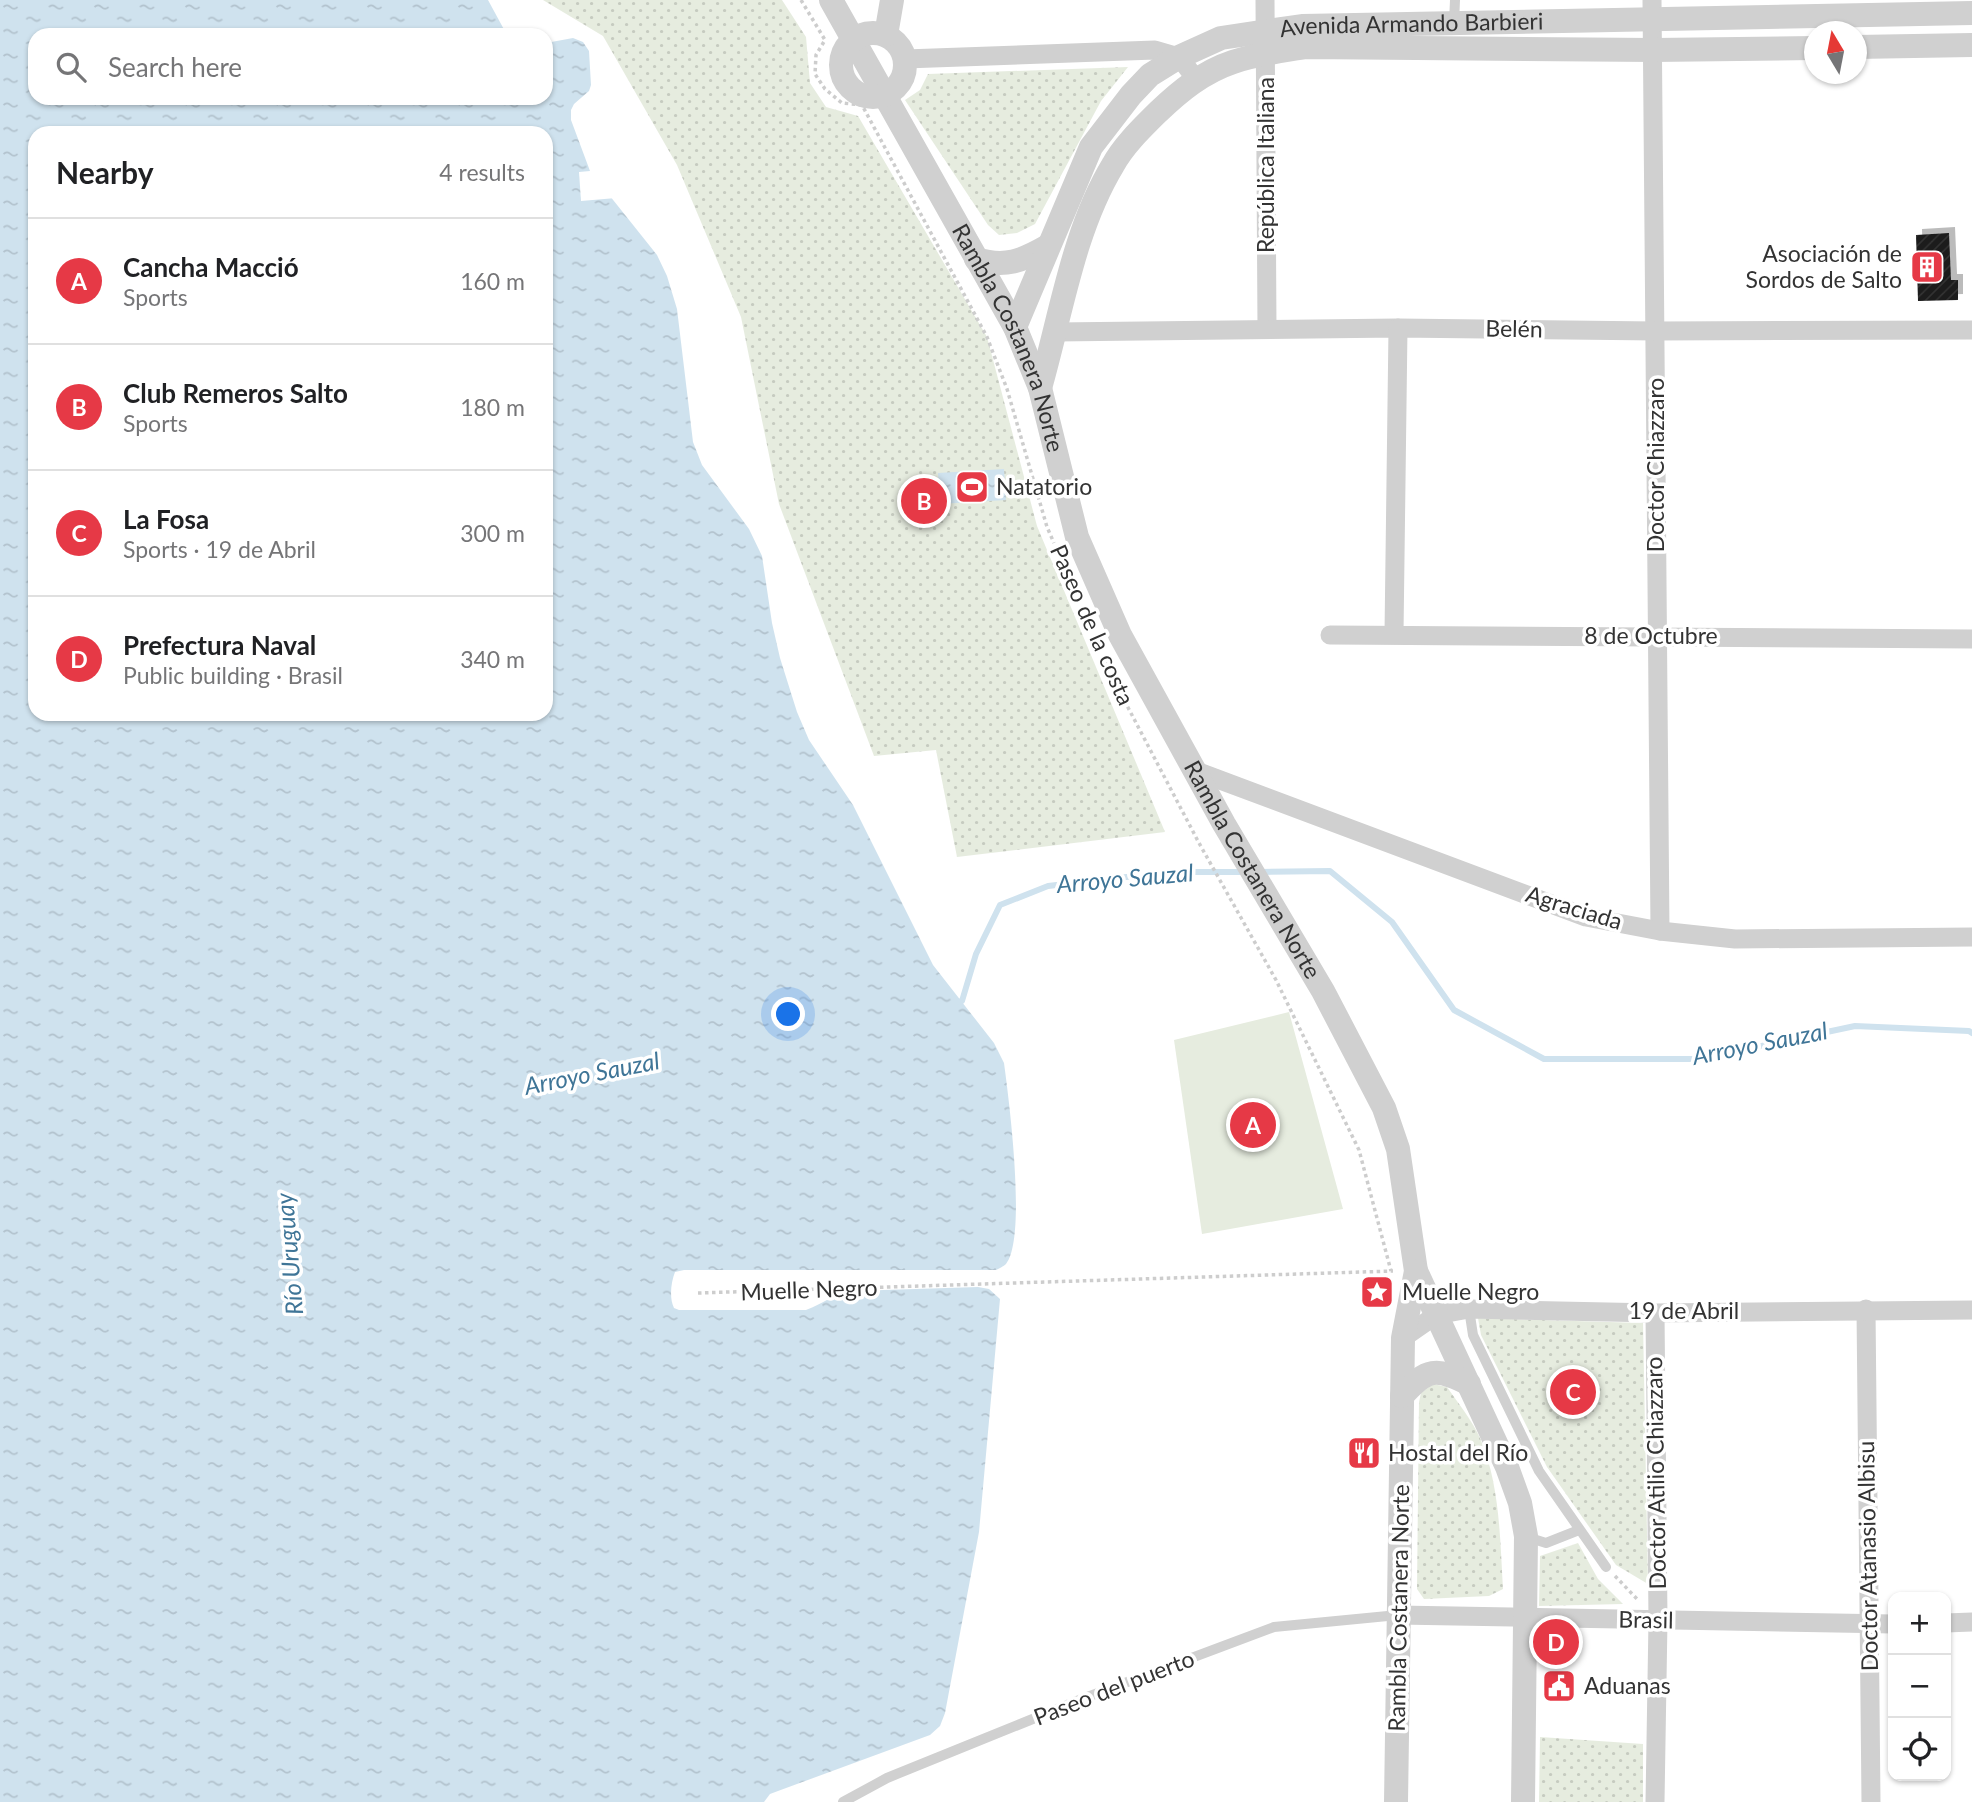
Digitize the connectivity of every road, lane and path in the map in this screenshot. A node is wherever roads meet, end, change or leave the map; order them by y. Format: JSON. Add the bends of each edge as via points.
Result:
{"nodes":[{"id":1,"x":801,"y":0,"type":"edge"},
{"id":2,"x":831,"y":0,"type":"edge"},
{"id":3,"x":892,"y":0,"type":"edge"},
{"id":4,"x":1265,"y":0,"type":"edge"},
{"id":5,"x":1652,"y":10,"type":"edge"},
{"id":6,"x":1455,"y":12,"type":"edge"},
{"id":7,"x":1972,"y":13,"type":"edge"},
{"id":8,"x":886,"y":35,"type":"junction"},
{"id":9,"x":854,"y":38,"type":"junction"},
{"id":10,"x":1265,"y":42,"type":"junction"},
{"id":11,"x":1972,"y":45,"type":"edge"},
{"id":12,"x":1867,"y":47,"type":"edge"},
{"id":13,"x":1804,"y":48,"type":"edge"},
{"id":14,"x":1654,"y":50,"type":"junction"},
{"id":15,"x":1179,"y":57,"type":"junction"},
{"id":16,"x":905,"y":59,"type":"junction"},
{"id":17,"x":1196,"y":79,"type":"junction"},
{"id":18,"x":883,"y":96,"type":"junction"},
{"id":19,"x":1048,"y":246,"type":"junction"},
{"id":20,"x":976,"y":259,"type":"junction"},
{"id":21,"x":989,"y":282,"type":"junction"},
{"id":22,"x":1028,"y":291,"type":"junction"},
{"id":23,"x":1015,"y":327,"type":"junction"},
{"id":24,"x":1398,"y":328,"type":"junction"},
{"id":25,"x":1267,"y":330,"type":"junction"},
{"id":26,"x":1972,"y":330,"type":"edge"},
{"id":27,"x":1656,"y":331,"type":"junction"},
{"id":28,"x":1056,"y":332,"type":"junction"},
{"id":29,"x":1040,"y":388,"type":"junction"},
{"id":30,"x":1058,"y":551,"type":"dead end"},
{"id":31,"x":1394,"y":634,"type":"junction"},
{"id":32,"x":1330,"y":635,"type":"dead end"},
{"id":33,"x":1657,"y":637,"type":"junction"},
{"id":34,"x":1972,"y":639,"type":"edge"},
{"id":35,"x":1101,"y":648,"type":"dead end"},
{"id":36,"x":1196,"y":771,"type":"junction"},
{"id":37,"x":1660,"y":931,"type":"junction"},
{"id":38,"x":1972,"y":937,"type":"edge"},
{"id":39,"x":1391,"y":1271,"type":"junction"},
{"id":40,"x":1416,"y":1271,"type":"junction"},
{"id":41,"x":698,"y":1293,"type":"dead end"},
{"id":42,"x":1469,"y":1309,"type":"junction"},
{"id":43,"x":1866,"y":1309,"type":"junction"},
{"id":44,"x":1972,"y":1310,"type":"edge"},
{"id":45,"x":1655,"y":1312,"type":"junction"},
{"id":46,"x":1436,"y":1315,"type":"junction"},
{"id":47,"x":1403,"y":1338,"type":"junction"},
{"id":48,"x":1469,"y":1384,"type":"junction"},
{"id":49,"x":1402,"y":1396,"type":"junction"},
{"id":50,"x":1579,"y":1530,"type":"junction"},
{"id":51,"x":1526,"y":1536,"type":"junction"},
{"id":52,"x":1606,"y":1567,"type":"joint"},
{"id":53,"x":1398,"y":1615,"type":"junction"},
{"id":54,"x":1525,"y":1617,"type":"junction"},
{"id":55,"x":1658,"y":1620,"type":"junction"},
{"id":56,"x":1972,"y":1622,"type":"edge"},
{"id":57,"x":1869,"y":1623,"type":"junction"},
{"id":58,"x":1951,"y":1623,"type":"edge"},
{"id":59,"x":1888,"y":1624,"type":"edge"},
{"id":60,"x":843,"y":1802,"type":"edge"},
{"id":61,"x":1396,"y":1802,"type":"edge"},
{"id":62,"x":1523,"y":1802,"type":"edge"},
{"id":63,"x":1655,"y":1802,"type":"edge"},
{"id":64,"x":1871,"y":1802,"type":"edge"}],
"edges":[{"from":1,"to":30,"type":"path","name":"Paseo de la costa","via":[[825,40],[816,55],[815,74],[842,103],[862,105],[987,337]]},
{"from":2,"to":9,"type":"street"},
{"from":3,"to":8,"type":"street"},
{"from":4,"to":10,"type":"street","name":"República Italiana"},
{"from":5,"to":6,"type":"street","name":"Avenida Armando Barbieri"},
{"from":5,"to":7,"type":"street","name":"Avenida Armando Barbieri"},
{"from":5,"to":14,"type":"street","name":"Doctor Chiazzaro"},
{"from":6,"to":10,"type":"street","name":"Avenida Armando Barbieri","via":[[1302,26]]},
{"from":8,"to":9,"type":"street","via":[[868,33]]},
{"from":8,"to":16,"type":"street","via":[[900,46]]},
{"from":9,"to":18,"type":"street","via":[[840,65],[846,83],[863,96]]},
{"from":10,"to":14,"type":"street","name":"Avenida Armando Barbieri","via":[[1306,47]]},
{"from":10,"to":15,"type":"street","name":"Avenida Armando Barbieri","via":[[1221,38]]},
{"from":10,"to":17,"type":"street","name":"Avenida Armando Barbieri"},
{"from":10,"to":25,"type":"street","name":"República Italiana"},
{"from":11,"to":12,"type":"street"},
{"from":13,"to":14,"type":"street","name":"Avenida Armando Barbieri"},
{"from":14,"to":27,"type":"street","name":"Doctor Chiazzaro"},
{"from":15,"to":16,"type":"street","via":[[1155,50]]},
{"from":15,"to":17,"type":"street"},
{"from":15,"to":19,"type":"street","name":"Avenida Armando Barbieri","via":[[1150,75],[1130,95],[1091,147]]},
{"from":16,"to":18,"type":"street","via":[[898,85]]},
{"from":17,"to":28,"type":"street","name":"Avenida Armando Barbieri","via":[[1137,133],[1113,164],[1065,285]]},
{"from":18,"to":20,"type":"street","name":"Rambla Costanera Norte"},
{"from":19,"to":20,"type":"street","via":[[1005,264]]},
{"from":19,"to":22,"type":"street","name":"Avenida Armando Barbieri"},
{"from":20,"to":21,"type":"street","name":"Rambla Costanera Norte"},
{"from":21,"to":22,"type":"street"},
{"from":21,"to":23,"type":"street","name":"Rambla Costanera Norte"},
{"from":22,"to":23,"type":"street","name":"Avenida Armando Barbieri"},
{"from":22,"to":28,"type":"street"},
{"from":23,"to":29,"type":"street","name":"Rambla Costanera Norte"},
{"from":24,"to":25,"type":"street","name":"Belén"},
{"from":24,"to":27,"type":"street","name":"Belén"},
{"from":24,"to":31,"type":"street"},
{"from":25,"to":28,"type":"street","name":"Belén"},
{"from":26,"to":27,"type":"street","name":"Belén"},
{"from":27,"to":33,"type":"street","name":"Doctor Chiazzaro"},
{"from":28,"to":29,"type":"street","name":"Avenida Armando Barbieri"},
{"from":29,"to":36,"type":"street","name":"Rambla Costanera Norte","via":[[1077,537],[1092,576],[1119,635]]},
{"from":31,"to":32,"type":"street","name":"8 de Octubre"},
{"from":31,"to":33,"type":"street","name":"8 de Octubre"},
{"from":33,"to":34,"type":"street","name":"8 de Octubre"},
{"from":33,"to":37,"type":"street","name":"Doctor Chiazzaro"},
{"from":35,"to":39,"type":"path","name":"Paseo de la costa","via":[[1199,843],[1276,980],[1359,1150]]},
{"from":36,"to":37,"type":"street","name":"Agraciada","via":[[1586,917]]},
{"from":36,"to":40,"type":"street","name":"Rambla Costanera Norte","via":[[1323,990],[1384,1108],[1398,1149]]},
{"from":37,"to":38,"type":"street","name":"Agraciada","via":[[1735,939]]},
{"from":39,"to":40,"type":"path","name":"Muelle Negro"},
{"from":39,"to":41,"type":"path","name":"Muelle Negro"},
{"from":40,"to":46,"type":"street"},
{"from":40,"to":47,"type":"street","name":"Rambla Costanera Norte"},
{"from":42,"to":45,"type":"street","name":"19 de Abril"},
{"from":42,"to":46,"type":"street","name":"19 de Abril"},
{"from":42,"to":50,"type":"lane","via":[[1473,1335],[1539,1471]]},
{"from":43,"to":44,"type":"street","name":"19 de Abril"},
{"from":43,"to":45,"type":"street","name":"19 de Abril"},
{"from":43,"to":57,"type":"street","name":"Doctor Atanasio Albisu"},
{"from":45,"to":55,"type":"street","name":"Doctor Atilio Chiazzaro"},
{"from":46,"to":47,"type":"street","name":"19 de Abril"},
{"from":46,"to":48,"type":"street"},
{"from":47,"to":49,"type":"street","name":"Rambla Costanera Norte"},
{"from":48,"to":49,"type":"street","via":[[1450,1374],[1431,1373],[1418,1377]]},
{"from":48,"to":51,"type":"street","via":[[1507,1468]]},
{"from":49,"to":53,"type":"street","name":"Rambla Costanera Norte"},
{"from":50,"to":51,"type":"lane","via":[[1545,1543]]},
{"from":50,"to":52,"type":"lane"},
{"from":51,"to":54,"type":"street"},
{"from":52,"to":55,"type":"path"},
{"from":53,"to":54,"type":"street","name":"Brasil"},
{"from":53,"to":60,"type":"lane","name":"Paseo del puerto","via":[[1274,1627],[887,1778]]},
{"from":53,"to":61,"type":"street","name":"Rambla Costanera Norte"},
{"from":54,"to":55,"type":"street","name":"Brasil"},
{"from":54,"to":62,"type":"street"},
{"from":55,"to":57,"type":"street","name":"Brasil"},
{"from":55,"to":63,"type":"street","name":"Doctor Atilio Chiazzaro"},
{"from":56,"to":58,"type":"street"},
{"from":57,"to":59,"type":"street","name":"Brasil"},
{"from":57,"to":64,"type":"street","name":"Doctor Atanasio Albisu"}]}
